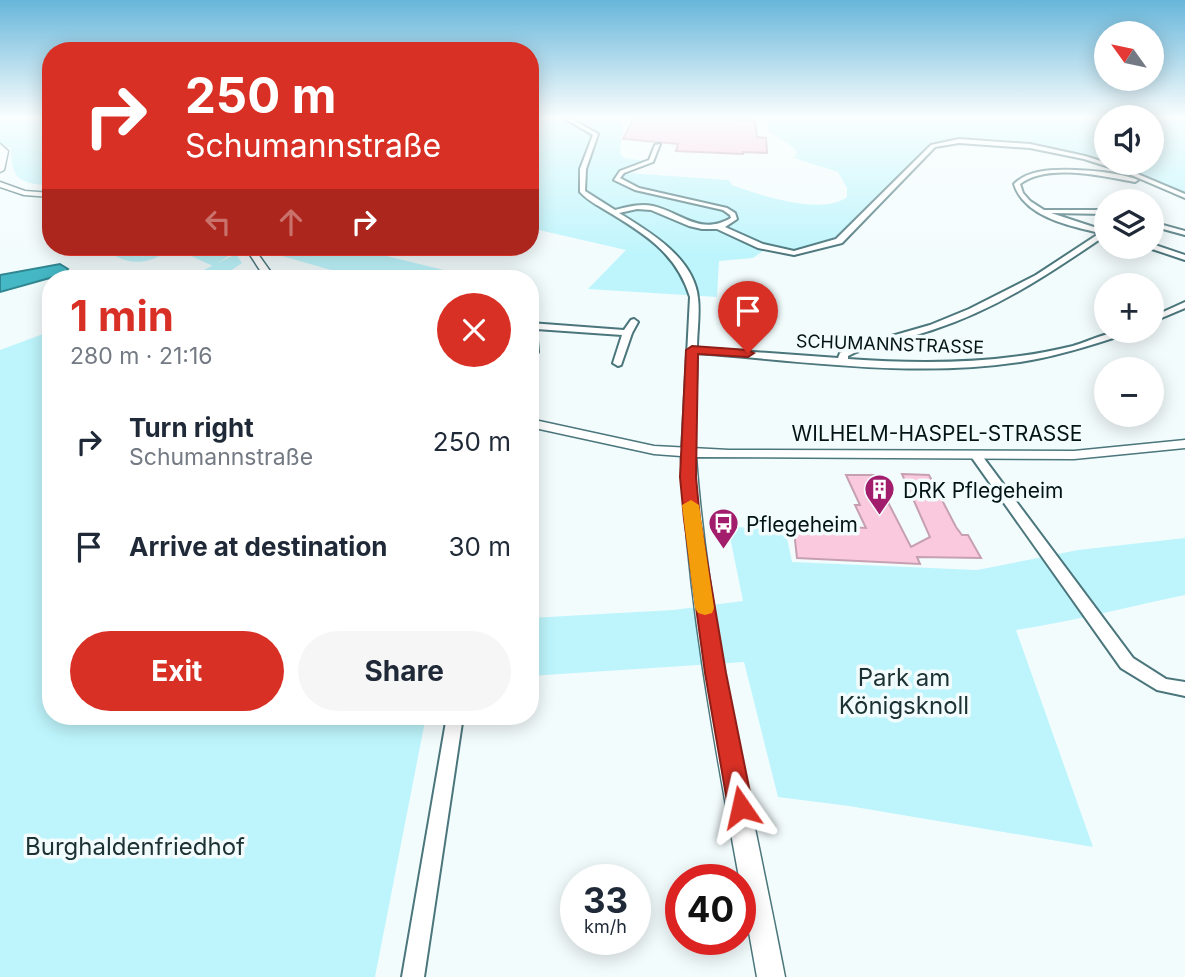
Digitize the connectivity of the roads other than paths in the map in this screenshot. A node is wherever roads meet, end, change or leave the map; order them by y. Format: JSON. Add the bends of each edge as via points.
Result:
{"nodes":[{"id":1,"x":586,"y":164,"type":"edge"},
{"id":2,"x":644,"y":164,"type":"edge"},
{"id":3,"x":916,"y":164,"type":"edge"},
{"id":4,"x":1104,"y":164,"type":"edge"},
{"id":5,"x":1149,"y":182,"type":"junction"},
{"id":6,"x":0,"y":184,"type":"edge"},
{"id":7,"x":42,"y":194,"type":"edge"},
{"id":8,"x":1185,"y":196,"type":"edge"},
{"id":9,"x":614,"y":212,"type":"junction"},
{"id":10,"x":1043,"y":212,"type":"junction"},
{"id":11,"x":1094,"y":212,"type":"edge"},
{"id":12,"x":717,"y":226,"type":"junction"},
{"id":13,"x":1164,"y":227,"type":"edge"},
{"id":14,"x":1094,"y":230,"type":"edge"},
{"id":15,"x":1185,"y":233,"type":"edge"},
{"id":16,"x":1094,"y":241,"type":"edge"},
{"id":17,"x":1164,"y":250,"type":"edge"},
{"id":18,"x":1185,"y":258,"type":"edge"},
{"id":19,"x":1185,"y":305,"type":"edge"},
{"id":20,"x":1164,"y":315,"type":"edge"},
{"id":21,"x":634,"y":322,"type":"dead end"},
{"id":22,"x":539,"y":327,"type":"edge"},
{"id":23,"x":627,"y":333,"type":"junction"},
{"id":24,"x":1094,"y":342,"type":"edge"},
{"id":25,"x":692,"y":350,"type":"junction"},
{"id":26,"x":843,"y":360,"type":"junction"},
{"id":27,"x":618,"y":363,"type":"dead end"},
{"id":28,"x":539,"y":425,"type":"edge"},
{"id":29,"x":1185,"y":444,"type":"edge"},
{"id":30,"x":688,"y":452,"type":"junction"},
{"id":31,"x":975,"y":455,"type":"junction"},
{"id":32,"x":1185,"y":689,"type":"edge"},
{"id":33,"x":454,"y":725,"type":"edge"},
{"id":34,"x":413,"y":977,"type":"edge"},
{"id":35,"x":771,"y":977,"type":"edge"}],
"edges":[{"from":1,"to":9,"type":"street","via":[[582,191]]},
{"from":2,"to":12,"type":"street","via":[[622,172],[616,180],[733,214],[731,222]]},
{"from":3,"to":12,"type":"street","via":[[839,242],[794,253],[761,246]]},
{"from":4,"to":5,"type":"street"},
{"from":5,"to":8,"type":"street"},
{"from":5,"to":10,"type":"street","via":[[1067,173],[1020,180],[1019,194]]},
{"from":6,"to":7,"type":"street"},
{"from":9,"to":12,"type":"street","via":[[651,208],[684,223]]},
{"from":9,"to":25,"type":"street","via":[[659,242],[690,277]]},
{"from":10,"to":11,"type":"street"},
{"from":10,"to":14,"type":"street"},
{"from":13,"to":15,"type":"street"},
{"from":16,"to":26,"type":"street","via":[[972,311],[853,350]]},
{"from":17,"to":18,"type":"street"},
{"from":19,"to":20,"type":"street"},
{"from":21,"to":23,"type":"street"},
{"from":22,"to":23,"type":"street"},
{"from":23,"to":27,"type":"street"},
{"from":24,"to":26,"type":"street","name":"SCHUMANNSTRASSE","via":[[1063,352],[993,363]]},
{"from":25,"to":26,"type":"street","name":"SCHUMANNSTRASSE"},
{"from":25,"to":30,"type":"street"},
{"from":28,"to":30,"type":"street","name":"WILHELM-HASPEL-STRASSE","via":[[654,450]]},
{"from":29,"to":31,"type":"street","name":"WILHELM-HASPEL-STRASSE","via":[[1074,455]]},
{"from":30,"to":31,"type":"street","name":"WILHELM-HASPEL-STRASSE"},
{"from":30,"to":35,"type":"street","via":[[692,519],[711,650]]},
{"from":31,"to":32,"type":"street","via":[[1127,663],[1163,685]]},
{"from":33,"to":34,"type":"street"}]}
